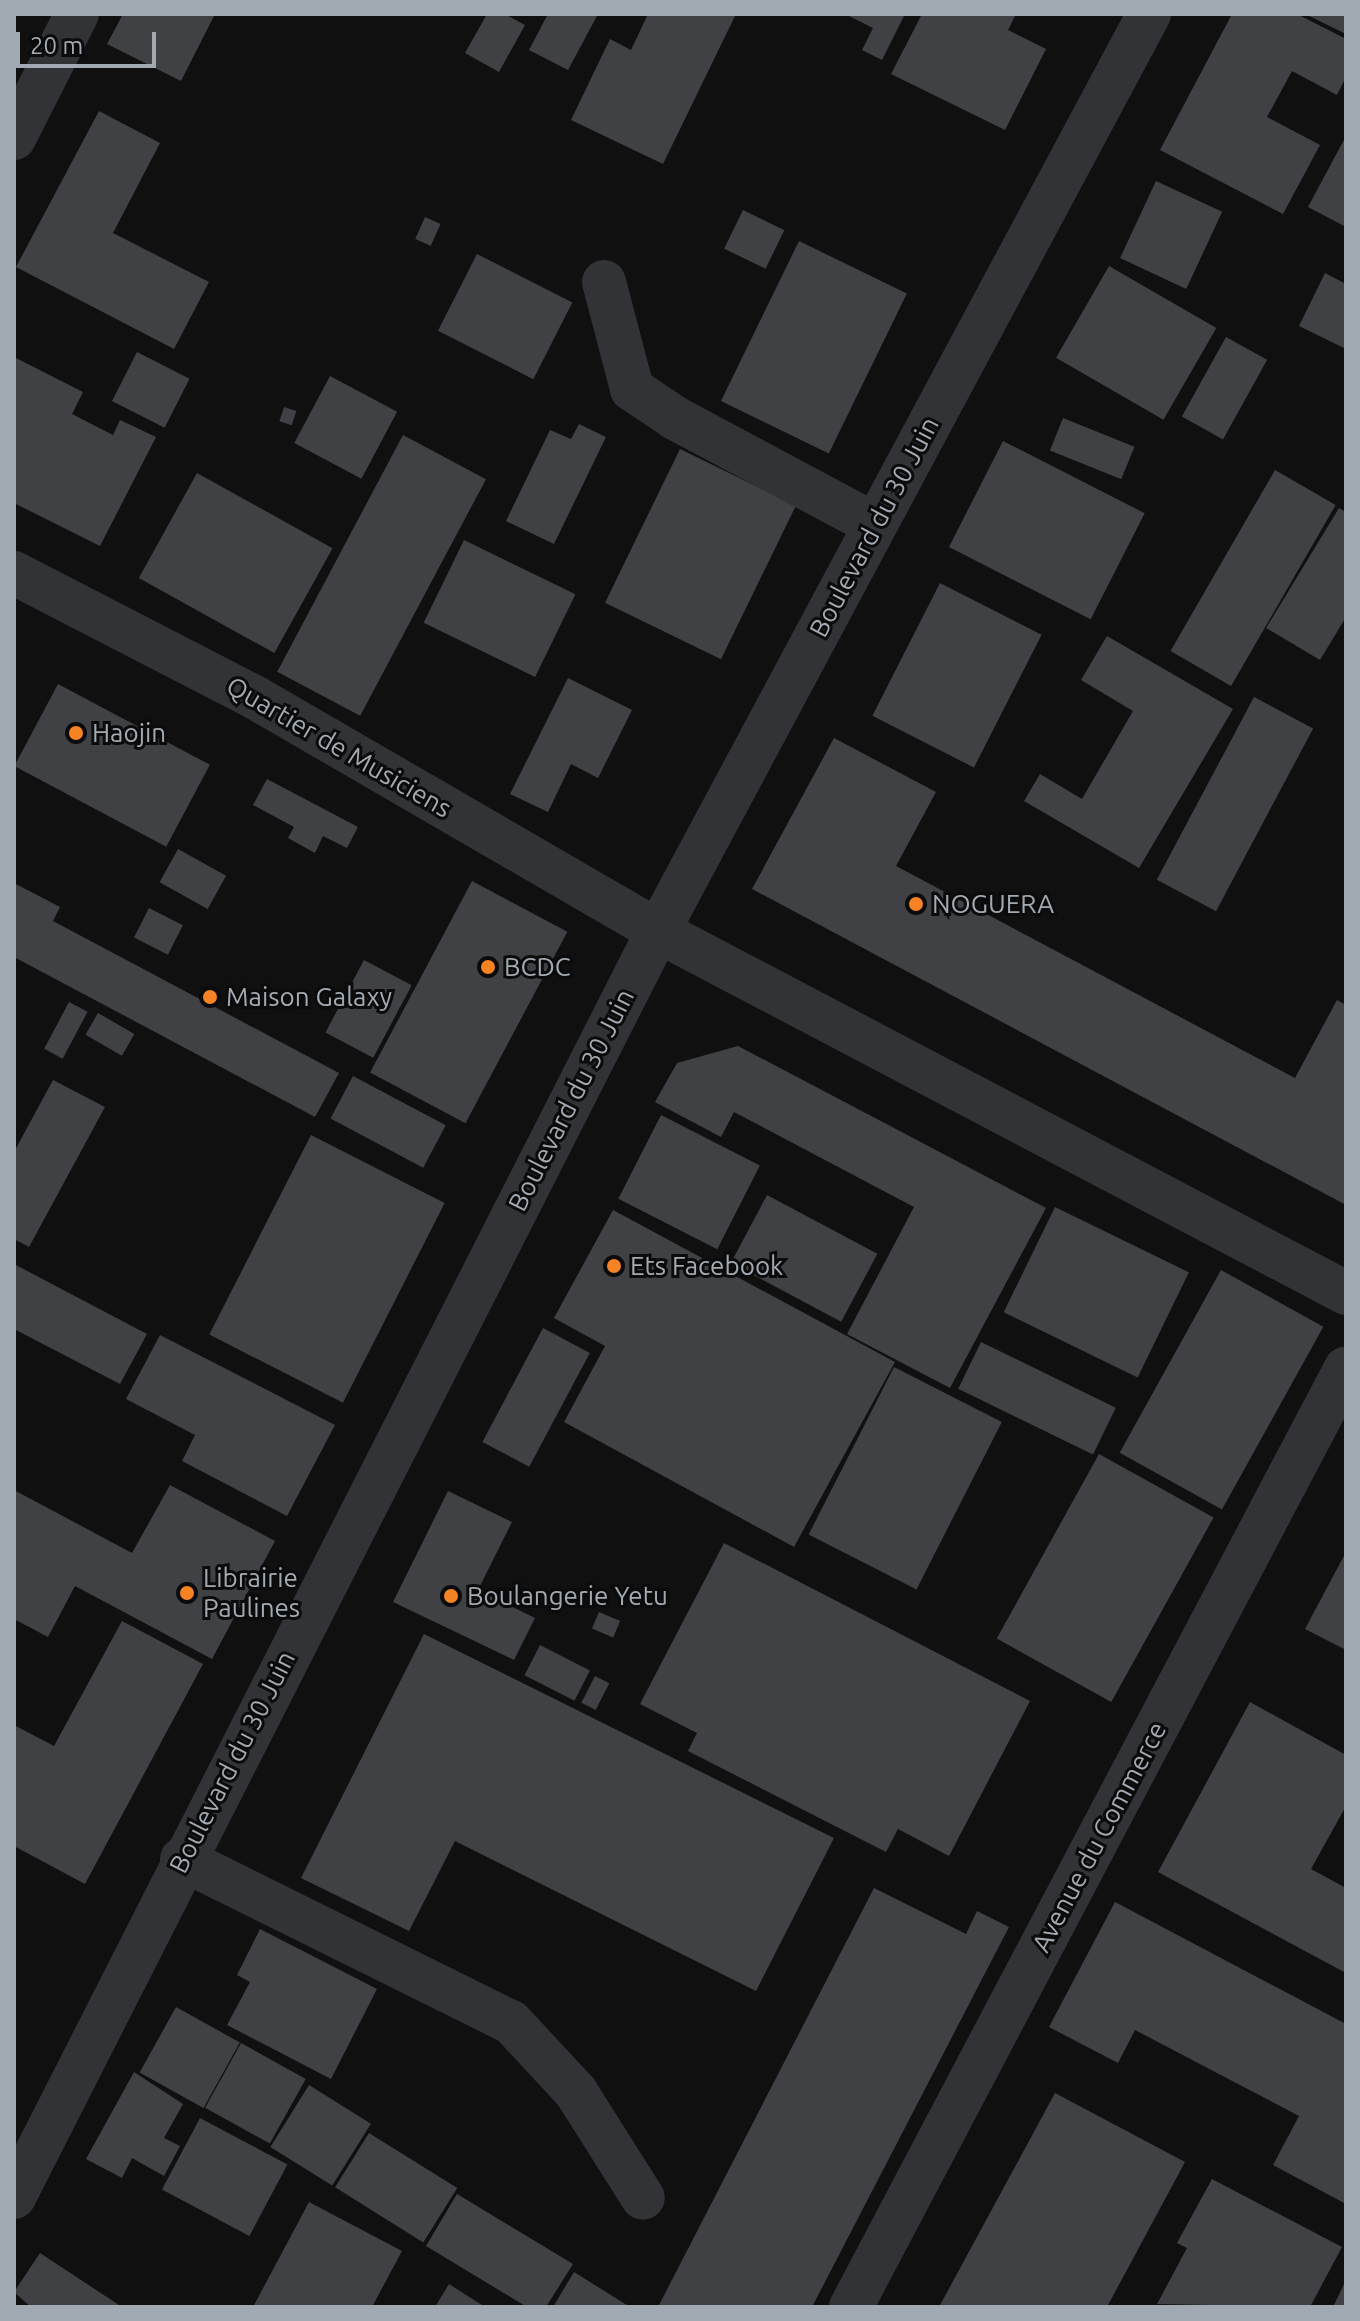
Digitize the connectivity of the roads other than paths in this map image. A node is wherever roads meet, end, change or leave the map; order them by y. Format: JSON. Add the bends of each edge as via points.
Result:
{"nodes":[{"id":1,"x":77,"y":14,"type":"edge"},
{"id":2,"x":1149,"y":14,"type":"edge"},
{"id":3,"x":14,"y":138,"type":"edge"},
{"id":4,"x":604,"y":282,"type":"dead end"},
{"id":5,"x":875,"y":525,"type":"junction"},
{"id":6,"x":14,"y":573,"type":"edge"},
{"id":7,"x":658,"y":931,"type":"junction"},
{"id":8,"x":1346,"y":1293,"type":"edge"},
{"id":9,"x":1346,"y":1368,"type":"edge"},
{"id":10,"x":182,"y":1859,"type":"junction"},
{"id":11,"x":14,"y":2197,"type":"edge"},
{"id":12,"x":643,"y":2198,"type":"dead end"},
{"id":13,"x":851,"y":2307,"type":"edge"}],
"edges":[{"from":1,"to":3,"type":"street"},
{"from":2,"to":5,"type":"street","name":"Boulevard du 30 Juin"},
{"from":4,"to":5,"type":"street","via":[[632,389],[675,418]]},
{"from":5,"to":7,"type":"street","name":"Boulevard du 30 Juin"},
{"from":6,"to":7,"type":"street","name":"Quartier de Musiciens","via":[[256,698]]},
{"from":7,"to":8,"type":"street","name":"Quartier de Musiciens"},
{"from":7,"to":10,"type":"street","name":"Boulevard du 30 Juin"},
{"from":9,"to":13,"type":"street","name":"Avenue du Commerce"},
{"from":10,"to":11,"type":"street","name":"Boulevard du 30 Juin"},
{"from":10,"to":12,"type":"street","via":[[511,2022],[576,2092]]}]}
